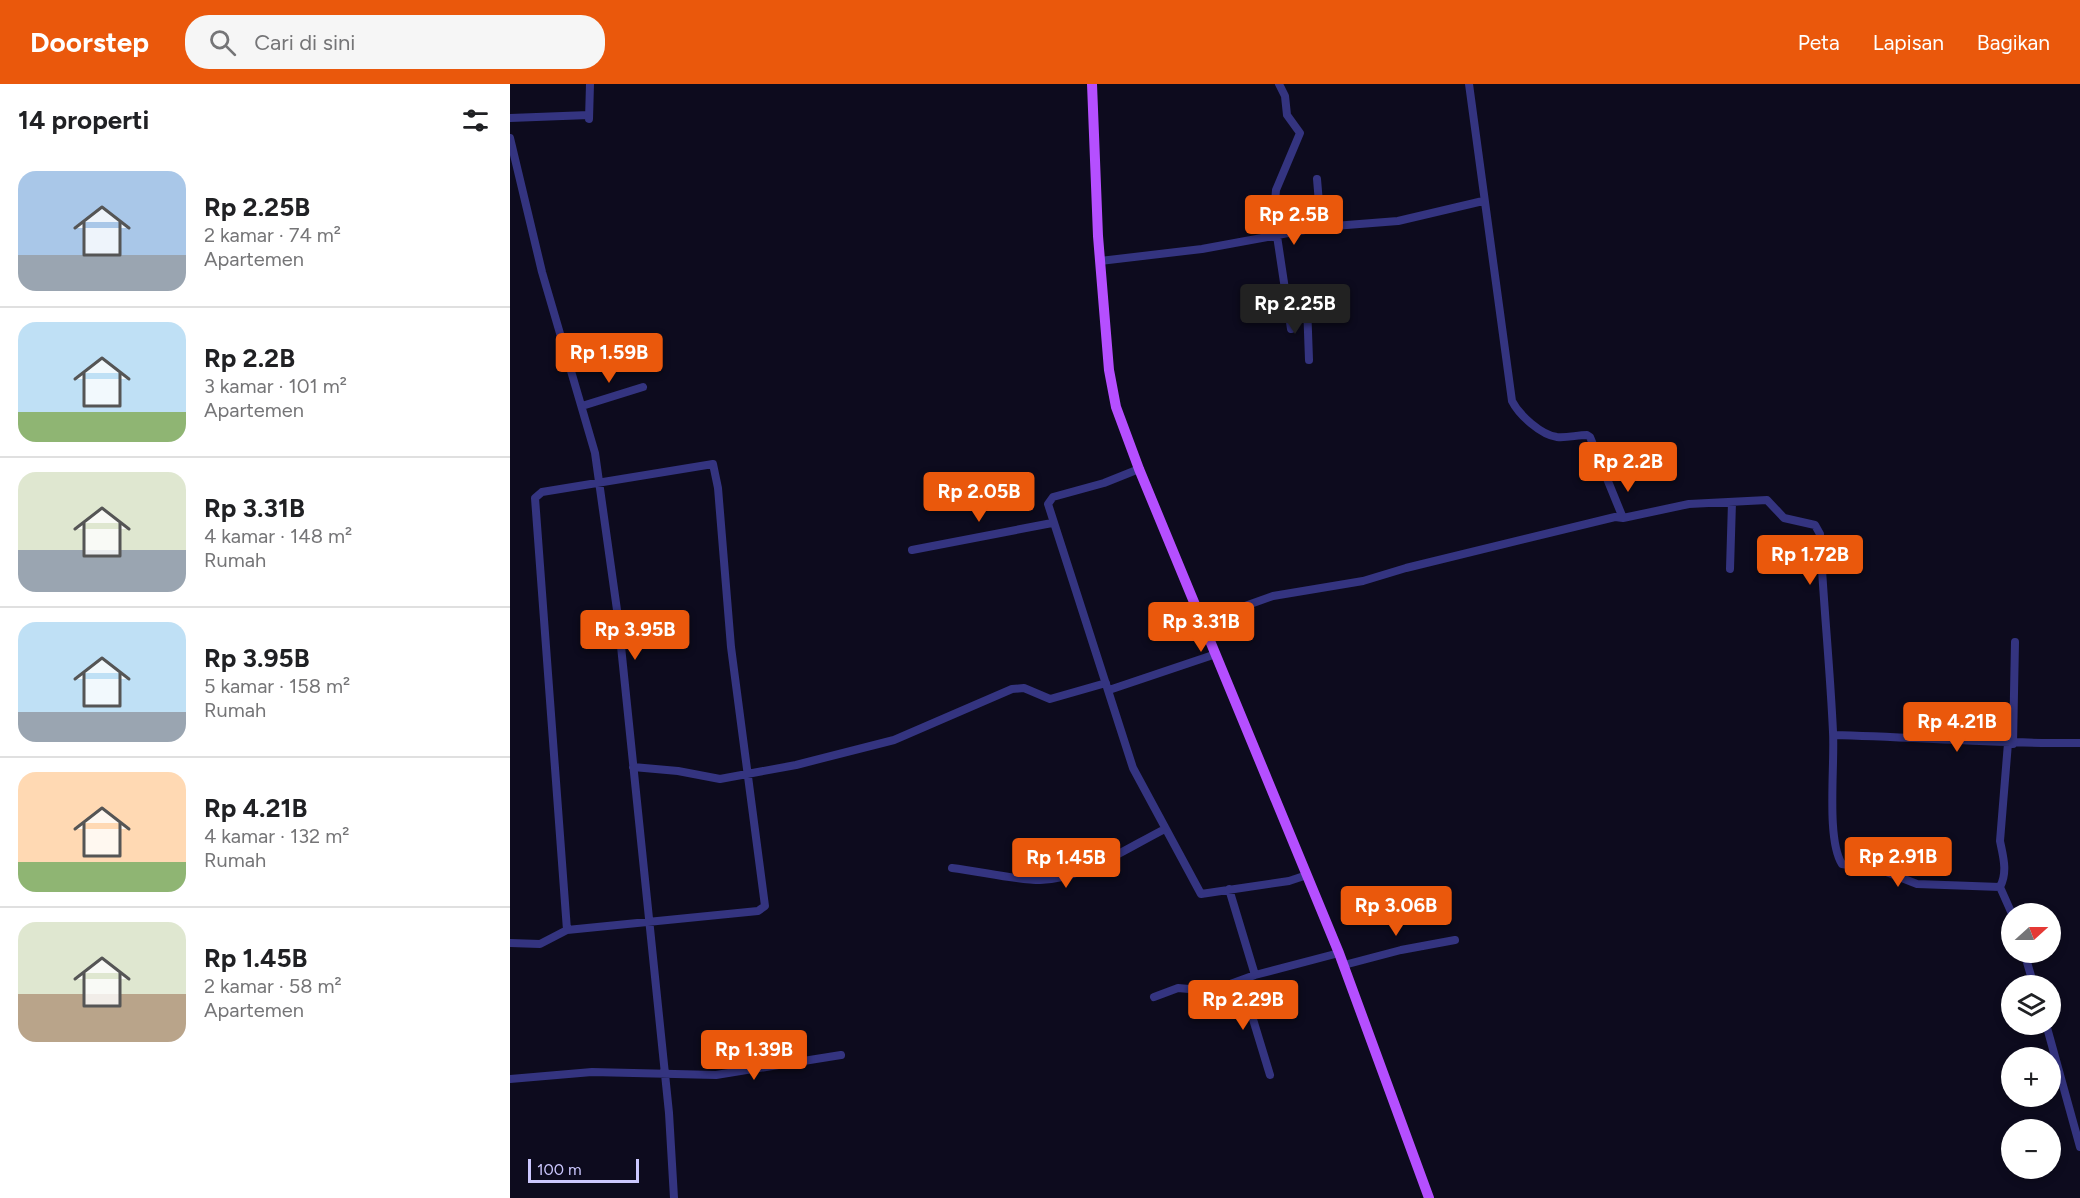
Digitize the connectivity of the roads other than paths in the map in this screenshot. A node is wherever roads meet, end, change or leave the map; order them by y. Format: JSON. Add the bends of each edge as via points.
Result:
{"nodes":[{"id":1,"x":590,"y":84,"type":"edge"},
{"id":2,"x":1092,"y":84,"type":"edge"},
{"id":3,"x":1279,"y":84,"type":"edge"},
{"id":4,"x":1469,"y":84,"type":"edge"},
{"id":5,"x":510,"y":118,"type":"edge"},
{"id":6,"x":510,"y":138,"type":"edge"},
{"id":7,"x":1317,"y":179,"type":"dead end"},
{"id":8,"x":1483,"y":201,"type":"junction"},
{"id":9,"x":1321,"y":227,"type":"junction"},
{"id":10,"x":1275,"y":236,"type":"junction"},
{"id":11,"x":1100,"y":261,"type":"junction"},
{"id":12,"x":1287,"y":303,"type":"junction"},
{"id":13,"x":1291,"y":329,"type":"dead end"},
{"id":14,"x":1310,"y":360,"type":"dead end"},
{"id":15,"x":643,"y":387,"type":"dead end"},
{"id":16,"x":582,"y":406,"type":"junction"},
{"id":17,"x":1139,"y":469,"type":"junction"},
{"id":18,"x":599,"y":481,"type":"junction"},
{"id":19,"x":1732,"y":502,"type":"junction"},
{"id":20,"x":1623,"y":518,"type":"junction"},
{"id":21,"x":1052,"y":523,"type":"junction"},
{"id":22,"x":912,"y":550,"type":"dead end"},
{"id":23,"x":1730,"y":568,"type":"dead end"},
{"id":24,"x":1203,"y":621,"type":"junction"},
{"id":25,"x":2014,"y":642,"type":"dead end"},
{"id":26,"x":1216,"y":654,"type":"junction"},
{"id":27,"x":1107,"y":687,"type":"junction"},
{"id":28,"x":1833,"y":735,"type":"junction"},
{"id":29,"x":2080,"y":743,"type":"edge"},
{"id":30,"x":2011,"y":744,"type":"junction"},
{"id":31,"x":633,"y":767,"type":"junction"},
{"id":32,"x":746,"y":775,"type":"junction"},
{"id":33,"x":1165,"y":829,"type":"junction"},
{"id":34,"x":952,"y":868,"type":"dead end"},
{"id":35,"x":1307,"y":875,"type":"junction"},
{"id":36,"x":2000,"y":887,"type":"junction"},
{"id":37,"x":1229,"y":889,"type":"junction"},
{"id":38,"x":2007,"y":903,"type":"edge"},
{"id":39,"x":650,"y":924,"type":"junction"},
{"id":40,"x":567,"y":930,"type":"junction"},
{"id":41,"x":1455,"y":940,"type":"dead end"},
{"id":42,"x":510,"y":943,"type":"edge"},
{"id":43,"x":1339,"y":953,"type":"junction"},
{"id":44,"x":1344,"y":965,"type":"junction"},
{"id":45,"x":1255,"y":975,"type":"junction"},
{"id":46,"x":1241,"y":980,"type":"junction"},
{"id":47,"x":1154,"y":997,"type":"dead end"},
{"id":48,"x":2049,"y":1035,"type":"edge"},
{"id":49,"x":841,"y":1055,"type":"dead end"},
{"id":50,"x":664,"y":1073,"type":"junction"},
{"id":51,"x":1270,"y":1075,"type":"dead end"},
{"id":52,"x":510,"y":1078,"type":"edge"},
{"id":53,"x":2080,"y":1147,"type":"edge"},
{"id":54,"x":674,"y":1198,"type":"edge"},
{"id":55,"x":1429,"y":1198,"type":"edge"}],
"edges":[{"from":1,"to":5,"type":"street","via":[[589,117]]},
{"from":2,"to":11,"type":"main road"},
{"from":3,"to":10,"type":"street","via":[[1287,115],[1300,133],[1276,190]]},
{"from":4,"to":8,"type":"street"},
{"from":6,"to":16,"type":"street","via":[[542,272]]},
{"from":7,"to":9,"type":"street"},
{"from":8,"to":9,"type":"street","via":[[1398,221]]},
{"from":8,"to":20,"type":"street","via":[[1512,401],[1521,414],[1548,434],[1590,437]]},
{"from":9,"to":10,"type":"street"},
{"from":10,"to":11,"type":"street"},
{"from":10,"to":12,"type":"street"},
{"from":11,"to":17,"type":"main road","via":[[1112,391]]},
{"from":12,"to":13,"type":"street"},
{"from":12,"to":14,"type":"street","via":[[1307,304]]},
{"from":15,"to":16,"type":"street"},
{"from":16,"to":18,"type":"street"},
{"from":17,"to":21,"type":"street","via":[[1053,497],[1048,504]]},
{"from":17,"to":24,"type":"main road"},
{"from":18,"to":31,"type":"street"},
{"from":18,"to":32,"type":"street","via":[[702,464],[715,466]]},
{"from":18,"to":40,"type":"street","via":[[542,492],[534,501]]},
{"from":19,"to":20,"type":"street","via":[[1689,504]]},
{"from":19,"to":23,"type":"street"},
{"from":19,"to":28,"type":"street","via":[[1771,501],[1784,518],[1819,529]]},
{"from":20,"to":24,"type":"street","via":[[1458,555],[1364,581],[1273,596]]},
{"from":21,"to":22,"type":"street"},
{"from":21,"to":27,"type":"street"},
{"from":24,"to":26,"type":"main road"},
{"from":25,"to":30,"type":"street"},
{"from":26,"to":27,"type":"street"},
{"from":26,"to":35,"type":"main road"},
{"from":27,"to":32,"type":"street","via":[[1050,699],[1024,688],[1012,689],[894,740]]},
{"from":27,"to":33,"type":"street","via":[[1133,768]]},
{"from":28,"to":30,"type":"street"},
{"from":28,"to":36,"type":"street","via":[[1834,841],[1842,864],[1884,871],[1917,884]]},
{"from":29,"to":30,"type":"street"},
{"from":30,"to":36,"type":"street","via":[[2000,841],[2004,852]]},
{"from":31,"to":32,"type":"street","via":[[706,778]]},
{"from":31,"to":39,"type":"street"},
{"from":32,"to":39,"type":"street","via":[[765,906],[758,911]]},
{"from":33,"to":34,"type":"street","via":[[1090,866],[1053,878],[1029,879]]},
{"from":33,"to":37,"type":"street","via":[[1201,894]]},
{"from":35,"to":37,"type":"street"},
{"from":35,"to":43,"type":"main road"},
{"from":36,"to":38,"type":"street"},
{"from":37,"to":45,"type":"street"},
{"from":39,"to":40,"type":"street"},
{"from":39,"to":50,"type":"street"},
{"from":40,"to":42,"type":"street","via":[[540,944]]},
{"from":41,"to":44,"type":"street"},
{"from":43,"to":44,"type":"main road"},
{"from":43,"to":45,"type":"street"},
{"from":44,"to":55,"type":"main road"},
{"from":45,"to":46,"type":"street"},
{"from":46,"to":47,"type":"street","via":[[1211,991],[1178,988]]},
{"from":46,"to":51,"type":"street"},
{"from":48,"to":53,"type":"street"},
{"from":49,"to":50,"type":"street","via":[[716,1075]]},
{"from":50,"to":52,"type":"street","via":[[592,1072]]},
{"from":50,"to":54,"type":"street"}]}
